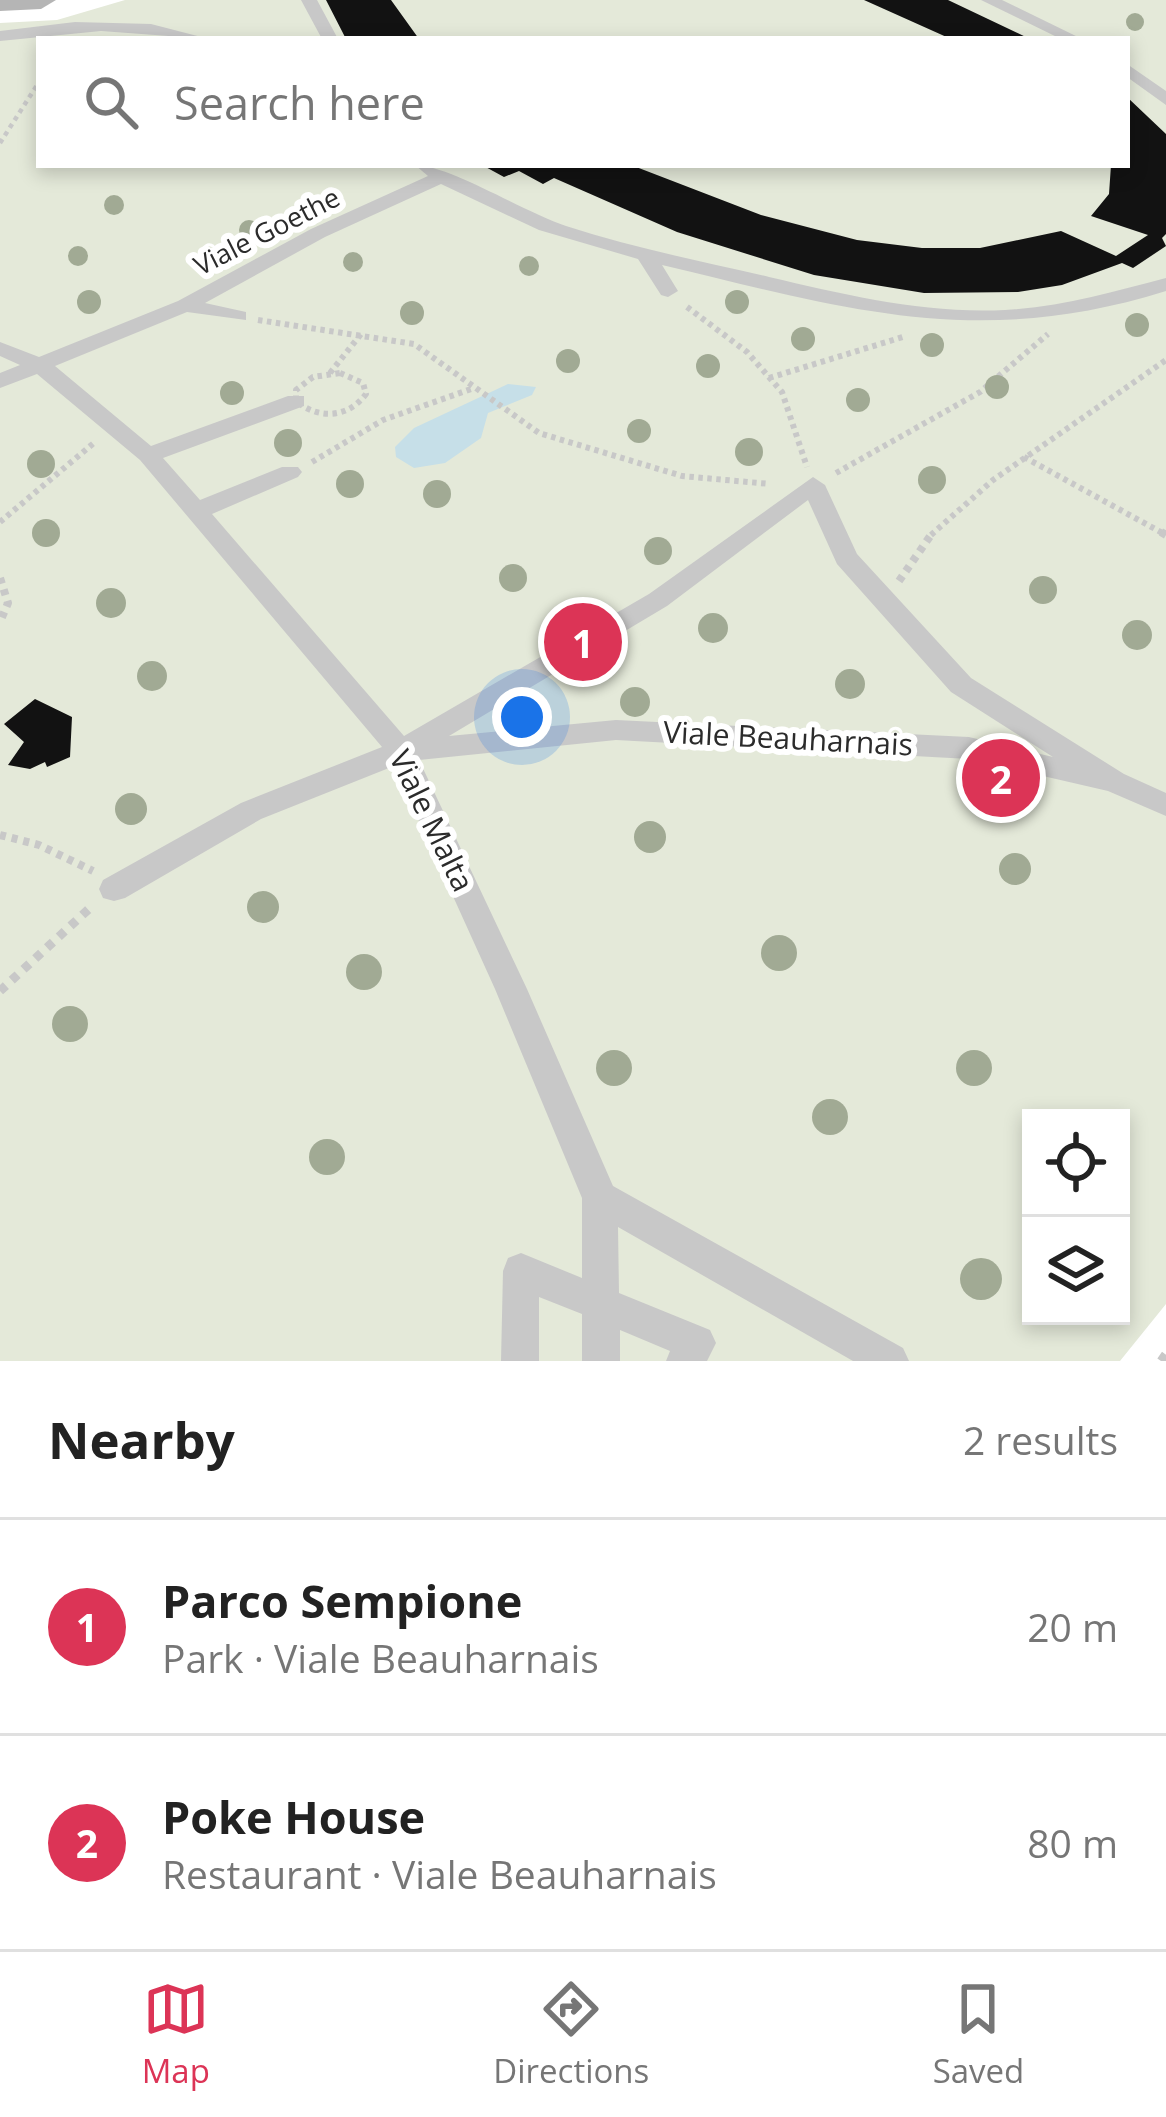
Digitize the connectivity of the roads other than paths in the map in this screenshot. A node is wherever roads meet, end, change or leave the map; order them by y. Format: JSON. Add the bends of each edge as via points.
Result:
{"nodes":[{"id":1,"x":309,"y":0,"type":"edge"},
{"id":2,"x":989,"y":0,"type":"edge"},
{"id":3,"x":29,"y":11,"type":"edge"},
{"id":4,"x":0,"y":36,"type":"edge"},
{"id":5,"x":186,"y":36,"type":"edge"},
{"id":6,"x":328,"y":36,"type":"edge"},
{"id":7,"x":1067,"y":36,"type":"edge"},
{"id":8,"x":1130,"y":71,"type":"edge"},
{"id":9,"x":1166,"y":100,"type":"edge"},
{"id":10,"x":432,"y":171,"type":"edge"},
{"id":11,"x":645,"y":254,"type":"junction"},
{"id":12,"x":1166,"y":284,"type":"edge"},
{"id":13,"x":668,"y":291,"type":"road end"},
{"id":14,"x":185,"y":305,"type":"junction"},
{"id":15,"x":1072,"y":310,"type":"junction"},
{"id":16,"x":239,"y":316,"type":"road end"},
{"id":17,"x":973,"y":317,"type":"junction"},
{"id":18,"x":929,"y":328,"type":"road end"},
{"id":19,"x":1053,"y":330,"type":"road end"},
{"id":20,"x":0,"y":348,"type":"edge"},
{"id":21,"x":40,"y":366,"type":"junction"},
{"id":22,"x":0,"y":381,"type":"edge"},
{"id":23,"x":296,"y":401,"type":"road end"},
{"id":24,"x":148,"y":455,"type":"junction"},
{"id":25,"x":290,"y":472,"type":"road end"},
{"id":26,"x":199,"y":510,"type":"junction"},
{"id":27,"x":401,"y":751,"type":"junction"},
{"id":28,"x":1114,"y":782,"type":"junction"},
{"id":29,"x":1166,"y":806,"type":"edge"},
{"id":30,"x":114,"y":889,"type":"road end"},
{"id":31,"x":600,"y":1198,"type":"junction"},
{"id":32,"x":600,"y":1303,"type":"junction"},
{"id":33,"x":520,"y":1361,"type":"edge"},
{"id":34,"x":601,"y":1361,"type":"edge"},
{"id":35,"x":685,"y":1361,"type":"edge"},
{"id":36,"x":890,"y":1361,"type":"edge"}],
"edges":[{"from":1,"to":6,"type":"street"},
{"from":2,"to":7,"type":"street"},
{"from":3,"to":4,"type":"street"},
{"from":3,"to":5,"type":"street"},
{"from":8,"to":9,"type":"street"},
{"from":10,"to":11,"type":"street","via":[[500,208]]},
{"from":10,"to":14,"type":"street","name":"Viale Goethe"},
{"from":11,"to":13,"type":"street"},
{"from":11,"to":17,"type":"street","via":[[836,298]]},
{"from":12,"to":15,"type":"street"},
{"from":14,"to":16,"type":"street","name":"Viale Goethe"},
{"from":14,"to":21,"type":"street","name":"Viale Goethe"},
{"from":15,"to":17,"type":"street"},
{"from":15,"to":19,"type":"street"},
{"from":17,"to":18,"type":"street"},
{"from":20,"to":21,"type":"street","name":"Viale Malta"},
{"from":21,"to":22,"type":"street","name":"Viale Goethe"},
{"from":21,"to":24,"type":"street","name":"Viale Malta"},
{"from":23,"to":24,"type":"street"},
{"from":24,"to":26,"type":"street","name":"Viale Malta"},
{"from":25,"to":26,"type":"street"},
{"from":26,"to":27,"type":"street","name":"Viale Malta"},
{"from":27,"to":28,"type":"street","name":"Viale Beauharnais","via":[[616,730],[969,748]]},
{"from":27,"to":28,"type":"street","via":[[658,600],[814,485],[846,558],[961,686]]},
{"from":27,"to":30,"type":"street","via":[[251,811]]},
{"from":27,"to":31,"type":"street","name":"Viale Malta"},
{"from":28,"to":29,"type":"street","name":"Viale Beauharnais"},
{"from":31,"to":32,"type":"street","name":"Viale Malta"},
{"from":31,"to":36,"type":"street"},
{"from":32,"to":33,"type":"street","via":[[521,1271]]},
{"from":32,"to":34,"type":"street","name":"Viale Malta"},
{"from":32,"to":35,"type":"street","via":[[697,1342]]}]}
